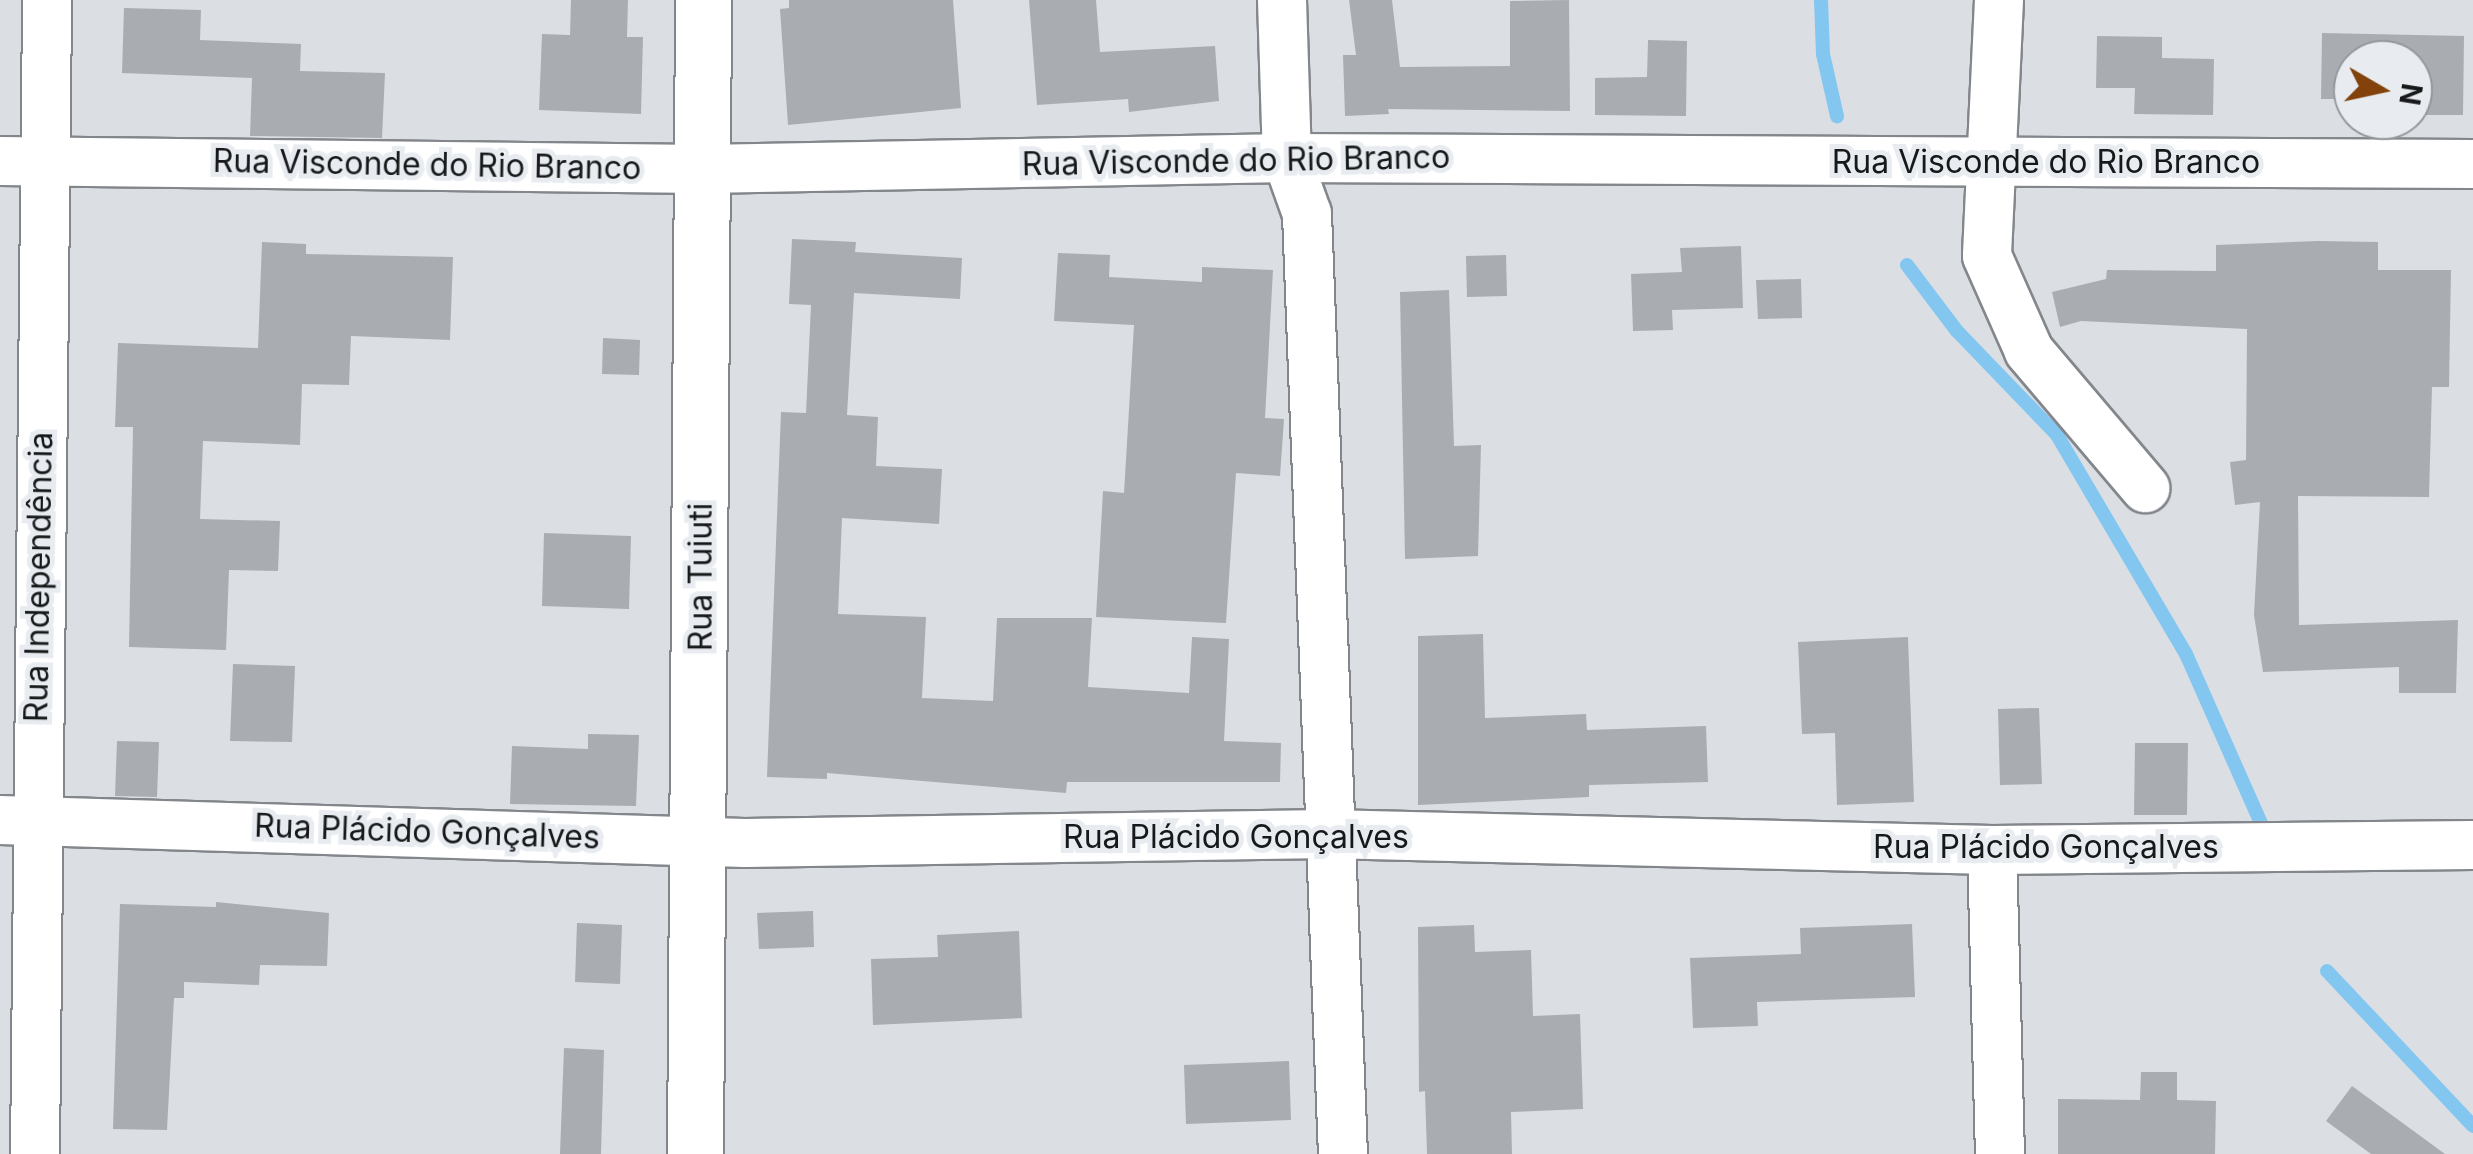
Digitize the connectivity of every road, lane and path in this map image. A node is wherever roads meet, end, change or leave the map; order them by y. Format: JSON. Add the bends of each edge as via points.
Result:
{"nodes":[{"id":1,"x":46,"y":0,"type":"edge"},
{"id":2,"x":704,"y":0,"type":"edge"},
{"id":3,"x":1282,"y":0,"type":"edge"},
{"id":4,"x":1999,"y":0,"type":"edge"},
{"id":5,"x":1287,"y":158,"type":"junction"},
{"id":6,"x":22,"y":160,"type":"edge"},
{"id":7,"x":1994,"y":162,"type":"junction"},
{"id":8,"x":2473,"y":164,"type":"edge"},
{"id":9,"x":704,"y":169,"type":"junction"},
{"id":10,"x":2145,"y":488,"type":"dead end"},
{"id":11,"x":18,"y":819,"type":"edge"},
{"id":12,"x":1327,"y":834,"type":"junction"},
{"id":13,"x":700,"y":841,"type":"junction"},
{"id":14,"x":2473,"y":845,"type":"edge"},
{"id":15,"x":1992,"y":850,"type":"junction"},
{"id":16,"x":35,"y":1154,"type":"edge"},
{"id":17,"x":695,"y":1154,"type":"edge"},
{"id":18,"x":1342,"y":1154,"type":"edge"},
{"id":19,"x":2000,"y":1154,"type":"edge"}],
"edges":[{"from":1,"to":6,"type":"street","name":"Rua Independência"},
{"from":2,"to":9,"type":"main road","name":"Rua Tuiuti"},
{"from":3,"to":5,"type":"street"},
{"from":4,"to":7,"type":"street"},
{"from":5,"to":7,"type":"street","name":"Rua Visconde do Rio Branco"},
{"from":5,"to":9,"type":"street","name":"Rua Visconde do Rio Branco"},
{"from":5,"to":12,"type":"street","via":[[1308,214]]},
{"from":6,"to":9,"type":"street","name":"Rua Visconde do Rio Branco"},
{"from":6,"to":11,"type":"street","name":"Rua Independência"},
{"from":7,"to":8,"type":"street","name":"Rua Visconde do Rio Branco"},
{"from":7,"to":10,"type":"street","via":[[1987,256],[2029,351]]},
{"from":9,"to":13,"type":"main road","name":"Rua Tuiuti"},
{"from":11,"to":13,"type":"street","name":"Rua Plácido Gonçalves"},
{"from":11,"to":16,"type":"street","name":"Rua Independência"},
{"from":12,"to":13,"type":"street","name":"Rua Plácido Gonçalves"},
{"from":12,"to":15,"type":"street","name":"Rua Plácido Gonçalves"},
{"from":12,"to":18,"type":"street"},
{"from":13,"to":17,"type":"main road","name":"Rua Tuiuti"},
{"from":14,"to":15,"type":"street","name":"Rua Plácido Gonçalves"},
{"from":15,"to":19,"type":"street"}]}
